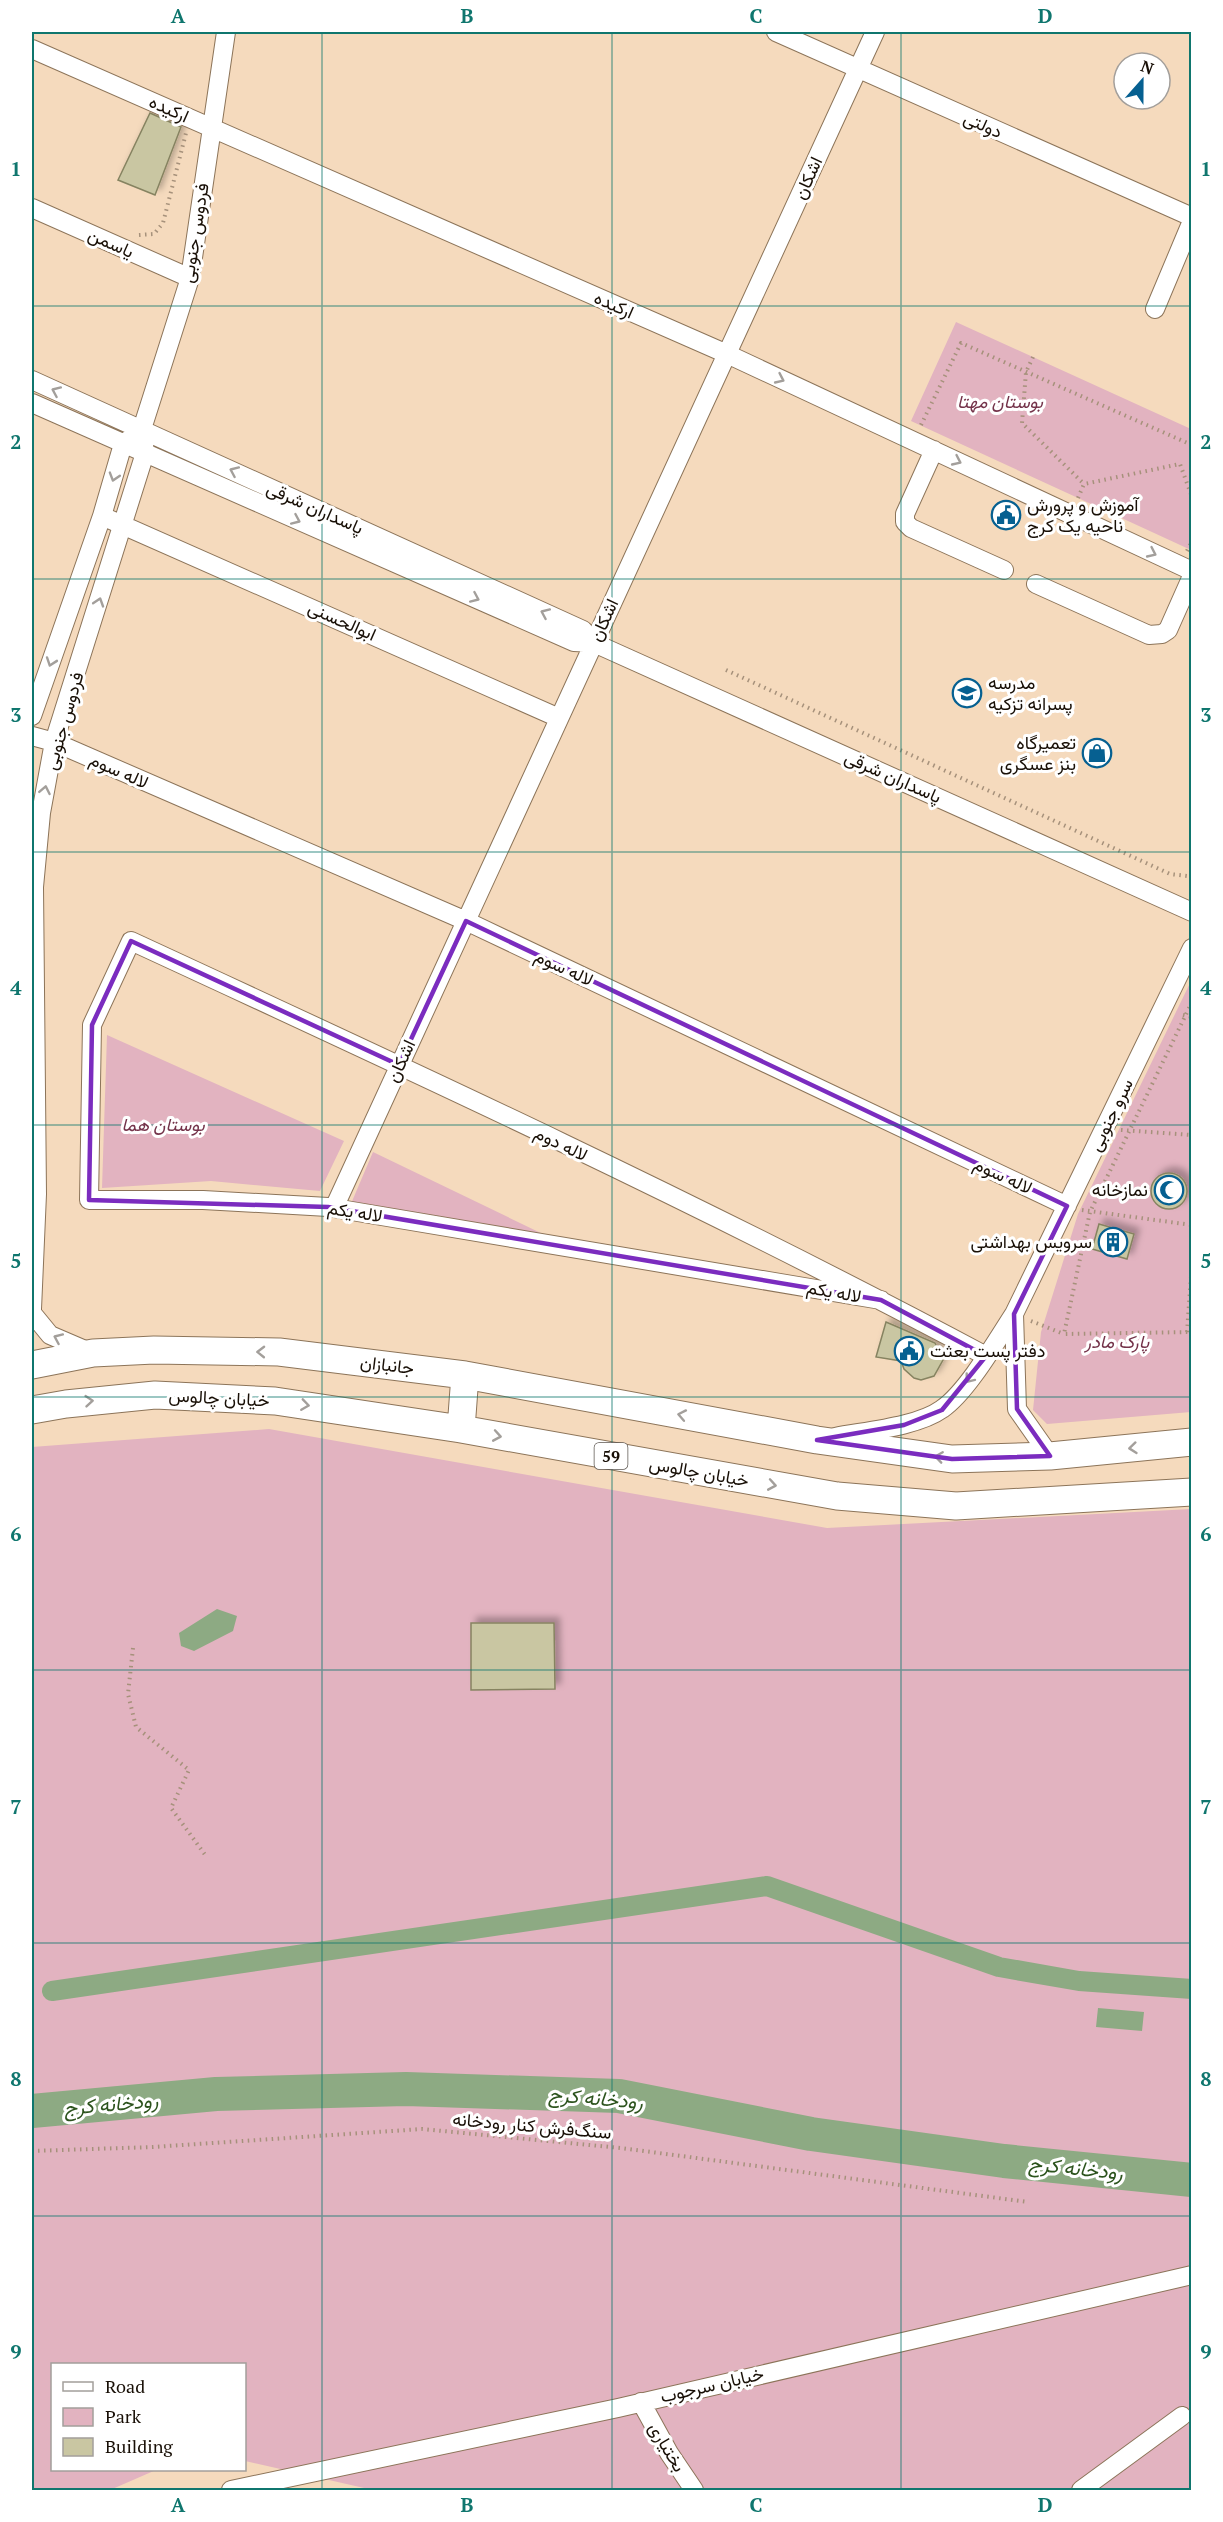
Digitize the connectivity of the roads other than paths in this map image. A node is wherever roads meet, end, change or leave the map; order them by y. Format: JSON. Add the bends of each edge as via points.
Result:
{"nodes":[{"id":1,"x":226,"y":32,"type":"edge"},
{"id":2,"x":776,"y":32,"type":"edge"},
{"id":3,"x":875,"y":32,"type":"edge"},
{"id":4,"x":32,"y":49,"type":"edge"},
{"id":5,"x":858,"y":69,"type":"junction"},
{"id":6,"x":211,"y":128,"type":"junction"},
{"id":7,"x":32,"y":208,"type":"edge"},
{"id":8,"x":1191,"y":219,"type":"edge"},
{"id":9,"x":190,"y":278,"type":"junction"},
{"id":10,"x":1155,"y":309,"type":"dead end"},
{"id":11,"x":727,"y":354,"type":"junction"},
{"id":12,"x":32,"y":380,"type":"edge"},
{"id":13,"x":32,"y":403,"type":"edge"},
{"id":14,"x":142,"y":429,"type":"junction"},
{"id":15,"x":123,"y":444,"type":"junction"},
{"id":16,"x":934,"y":450,"type":"junction"},
{"id":17,"x":145,"y":453,"type":"junction"},
{"id":18,"x":102,"y":516,"type":"junction"},
{"id":19,"x":124,"y":524,"type":"junction"},
{"id":20,"x":1004,"y":570,"type":"dead end"},
{"id":21,"x":1191,"y":571,"type":"edge"},
{"id":22,"x":1191,"y":576,"type":"edge"},
{"id":23,"x":1036,"y":584,"type":"dead end"},
{"id":24,"x":594,"y":643,"type":"junction"},
{"id":25,"x":32,"y":716,"type":"edge"},
{"id":26,"x":559,"y":718,"type":"junction"},
{"id":27,"x":32,"y":736,"type":"edge"},
{"id":28,"x":54,"y":742,"type":"junction"},
{"id":29,"x":1191,"y":912,"type":"edge"},
{"id":30,"x":465,"y":921,"type":"junction"},
{"id":31,"x":131,"y":941,"type":"joint"},
{"id":32,"x":1191,"y":948,"type":"edge"},
{"id":33,"x":399,"y":1065,"type":"junction"},
{"id":34,"x":1067,"y":1206,"type":"junction"},
{"id":35,"x":334,"y":1208,"type":"junction"},
{"id":36,"x":881,"y":1300,"type":"junction"},
{"id":37,"x":32,"y":1311,"type":"edge"},
{"id":38,"x":1014,"y":1314,"type":"junction"},
{"id":39,"x":93,"y":1353,"type":"junction"},
{"id":40,"x":986,"y":1356,"type":"junction"},
{"id":41,"x":32,"y":1365,"type":"edge"},
{"id":42,"x":465,"y":1375,"type":"junction"},
{"id":43,"x":32,"y":1410,"type":"edge"},
{"id":44,"x":461,"y":1429,"type":"junction"},
{"id":45,"x":816,"y":1440,"type":"junction"},
{"id":46,"x":1191,"y":1442,"type":"edge"},
{"id":47,"x":1050,"y":1456,"type":"junction"},
{"id":48,"x":1191,"y":1492,"type":"edge"},
{"id":49,"x":1191,"y":2275,"type":"edge"},
{"id":50,"x":641,"y":2402,"type":"junction"},
{"id":51,"x":1182,"y":2416,"type":"dead end"},
{"id":52,"x":231,"y":2490,"type":"edge"},
{"id":53,"x":694,"y":2490,"type":"edge"},
{"id":54,"x":1081,"y":2490,"type":"edge"}],
"edges":[{"from":1,"to":6,"type":"street","name":"فردوس جنوبی"},
{"from":2,"to":5,"type":"street","name":"دولتی"},
{"from":3,"to":5,"type":"street","name":"اشکان"},
{"from":4,"to":6,"type":"street","name":"ارکیده"},
{"from":5,"to":8,"type":"street","name":"دولتی"},
{"from":5,"to":11,"type":"street","name":"اشکان"},
{"from":6,"to":9,"type":"street","name":"فردوس جنوبی"},
{"from":6,"to":11,"type":"street","name":"ارکیده"},
{"from":7,"to":9,"type":"street","name":"یاسمن"},
{"from":8,"to":10,"type":"street"},
{"from":9,"to":14,"type":"street","name":"فردوس جنوبی"},
{"from":11,"to":16,"type":"street","name":"ارکیده","one_way":true},
{"from":11,"to":24,"type":"street","name":"اشکان"},
{"from":14,"to":12,"type":"street","name":"پاسداران شرقی","one_way":true},
{"from":13,"to":15,"type":"street","name":"پاسداران شرقی"},
{"from":14,"to":15,"type":"street"},
{"from":14,"to":17,"type":"street","name":"فردوس جنوبی"},
{"from":24,"to":14,"type":"street","name":"پاسداران شرقی","one_way":true,"via":[[583,630]]},
{"from":15,"to":17,"type":"street","name":"پاسداران شرقی"},
{"from":15,"to":18,"type":"street","name":"فردوس جنوبی","one_way":true},
{"from":16,"to":20,"type":"street","via":[[905,522]]},
{"from":16,"to":21,"type":"street","name":"ارکیده","one_way":true},
{"from":17,"to":19,"type":"street","name":"فردوس جنوبی"},
{"from":17,"to":24,"type":"street","name":"پاسداران شرقی","one_way":true,"via":[[574,642]]},
{"from":18,"to":19,"type":"street","name":"ابوالحسنی"},
{"from":18,"to":25,"type":"street","name":"فردوس جنوبی","one_way":true},
{"from":19,"to":26,"type":"street","name":"ابوالحسنی"},
{"from":28,"to":19,"type":"street","name":"فردوس جنوبی","one_way":true},
{"from":22,"to":23,"type":"street","via":[[1168,630],[1155,635]]},
{"from":24,"to":26,"type":"street","name":"اشکان"},
{"from":24,"to":29,"type":"street","name":"پاسداران شرقی"},
{"from":26,"to":30,"type":"street","name":"اشکان"},
{"from":27,"to":28,"type":"street","name":"لاله سوم"},
{"from":28,"to":30,"type":"street","name":"لاله سوم"},
{"from":37,"to":28,"type":"street","name":"فردوس جنوبی","one_way":true,"via":[[37,1194],[34,887],[41,813]]},
{"from":30,"to":33,"type":"street","name":"اشکان"},
{"from":30,"to":34,"type":"street","name":"لاله سوم"},
{"from":31,"to":33,"type":"street","name":"لاله دوم"},
{"from":31,"to":35,"type":"street","name":"لاله یکم","via":[[92,1025],[89,1200],[203,1200]]},
{"from":32,"to":34,"type":"street","name":"سرو جنوبی"},
{"from":33,"to":35,"type":"street","name":"اشکان"},
{"from":33,"to":36,"type":"street","name":"لاله دوم"},
{"from":34,"to":38,"type":"street","name":"سرو جنوبی"},
{"from":35,"to":36,"type":"street","name":"لاله یکم"},
{"from":36,"to":40,"type":"street","name":"لاله دوم"},
{"from":39,"to":37,"type":"street","name":"فردوس جنوبی","one_way":true,"via":[[50,1335]]},
{"from":38,"to":40,"type":"street","name":"سرو جنوبی"},
{"from":38,"to":47,"type":"street","via":[[1017,1409]]},
{"from":39,"to":41,"type":"highway","name":"جانبازان"},
{"from":42,"to":39,"type":"highway","name":"جانبازان","one_way":true,"via":[[279,1352]]},
{"from":40,"to":45,"type":"street","name":"سرو جنوبی","one_way":true,"via":[[942,1410],[904,1425]]},
{"from":42,"to":44,"type":"highway"},
{"from":45,"to":42,"type":"highway","name":"جانبازان","one_way":true},
{"from":43,"to":44,"type":"highway","name":"خیابان چالوس","number":"59","one_way":true,"via":[[155,1395],[275,1401]]},
{"from":44,"to":48,"type":"highway","name":"خیابان چالوس","number":"59","one_way":true,"via":[[849,1497],[956,1506]]},
{"from":47,"to":45,"type":"highway","one_way":true,"via":[[952,1459]]},
{"from":46,"to":47,"type":"highway","one_way":true},
{"from":49,"to":50,"type":"street","name":"خیابان سرجوب"},
{"from":50,"to":52,"type":"street","name":"خیابان سرجوب"},
{"from":50,"to":53,"type":"street","name":"بختیاری"},
{"from":51,"to":54,"type":"street"}]}
